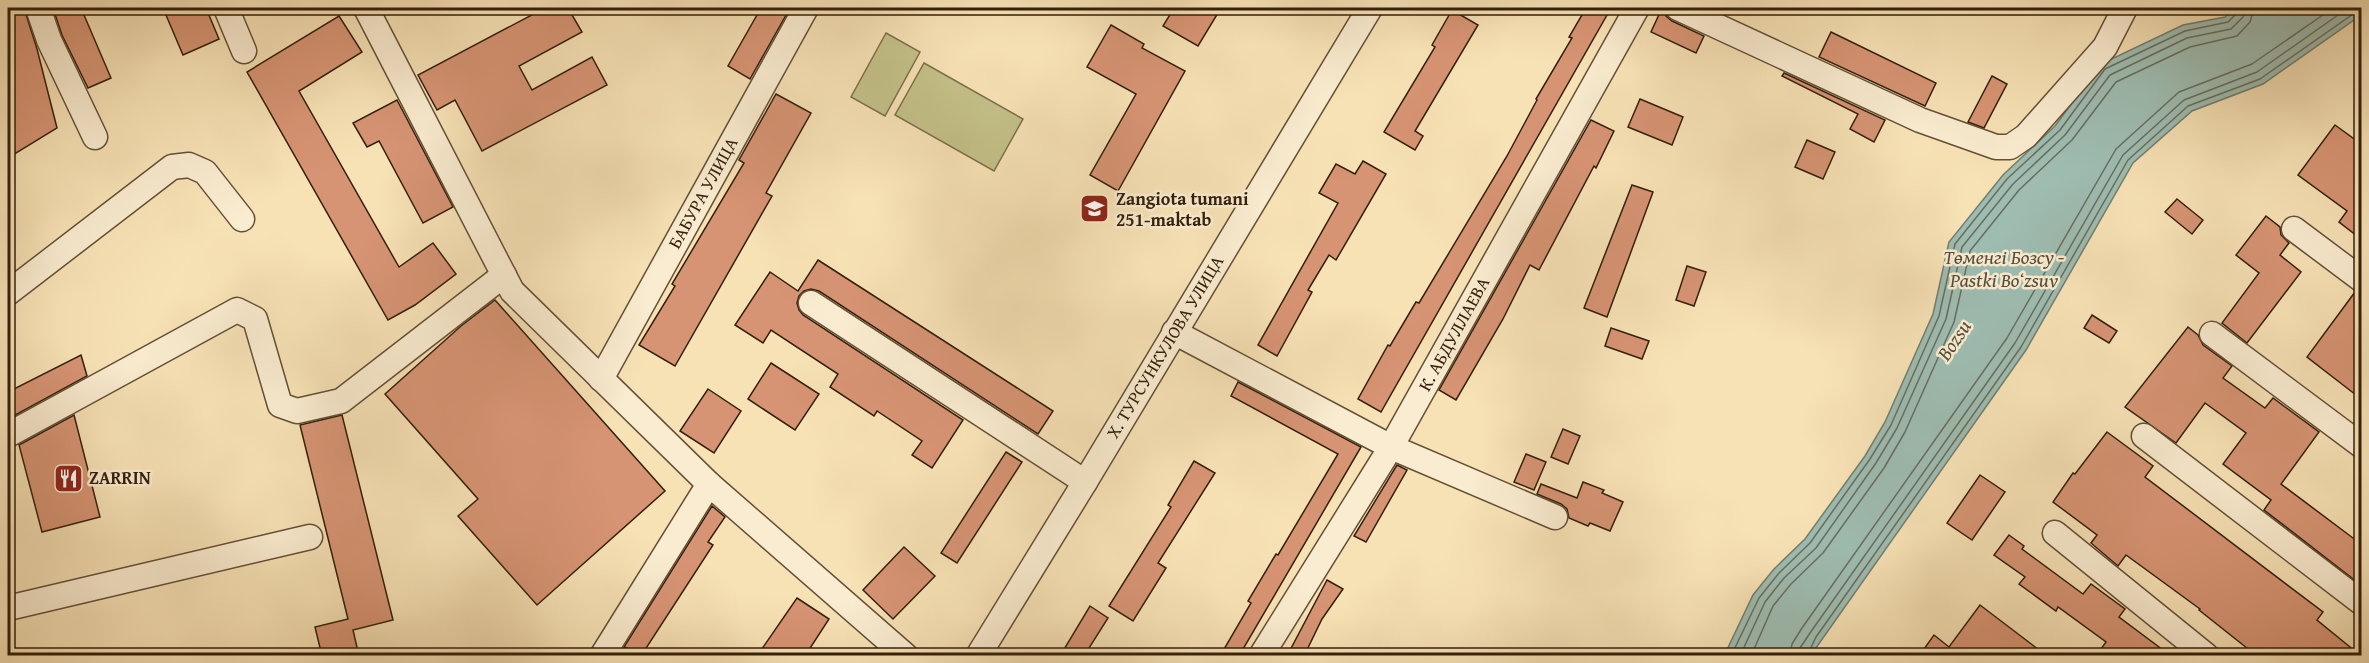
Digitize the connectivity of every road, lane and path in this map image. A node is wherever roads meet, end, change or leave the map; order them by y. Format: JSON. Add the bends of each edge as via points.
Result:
{"nodes":[{"id":1,"x":38,"y":8,"type":"edge"},
{"id":2,"x":226,"y":8,"type":"edge"},
{"id":3,"x":366,"y":8,"type":"edge"},
{"id":4,"x":806,"y":8,"type":"edge"},
{"id":5,"x":1370,"y":8,"type":"edge"},
{"id":6,"x":1637,"y":8,"type":"edge"},
{"id":7,"x":1678,"y":8,"type":"edge"},
{"id":8,"x":2125,"y":8,"type":"edge"},
{"id":9,"x":244,"y":51,"type":"dead end"},
{"id":10,"x":95,"y":137,"type":"dead end"},
{"id":11,"x":242,"y":219,"type":"dead end"},
{"id":12,"x":2294,"y":229,"type":"dead end"},
{"id":13,"x":504,"y":275,"type":"junction"},
{"id":14,"x":2361,"y":280,"type":"edge"},
{"id":15,"x":8,"y":292,"type":"edge"},
{"id":16,"x":811,"y":303,"type":"dead end"},
{"id":17,"x":1174,"y":332,"type":"junction"},
{"id":18,"x":2212,"y":334,"type":"dead end"},
{"id":19,"x":601,"y":380,"type":"junction"},
{"id":20,"x":8,"y":435,"type":"edge"},
{"id":21,"x":2144,"y":436,"type":"dead end"},
{"id":22,"x":2361,"y":446,"type":"edge"},
{"id":23,"x":1390,"y":447,"type":"junction"},
{"id":24,"x":1085,"y":482,"type":"junction"},
{"id":25,"x":709,"y":484,"type":"junction"},
{"id":26,"x":1555,"y":517,"type":"dead end"},
{"id":27,"x":2055,"y":533,"type":"dead end"},
{"id":28,"x":310,"y":537,"type":"dead end"},
{"id":29,"x":2361,"y":603,"type":"edge"},
{"id":30,"x":8,"y":608,"type":"edge"},
{"id":31,"x":602,"y":656,"type":"edge"},
{"id":32,"x":906,"y":656,"type":"edge"},
{"id":33,"x":978,"y":656,"type":"edge"},
{"id":34,"x":1261,"y":656,"type":"edge"},
{"id":35,"x":2207,"y":656,"type":"edge"}],
"edges":[{"from":1,"to":10,"type":"street"},
{"from":2,"to":9,"type":"street"},
{"from":3,"to":13,"type":"street"},
{"from":4,"to":19,"type":"street","name":"БАБУРА УЛИЦА"},
{"from":5,"to":17,"type":"street","name":"Х. ТУРСУНКУЛОВА УЛИЦА"},
{"from":6,"to":23,"type":"street","name":"К. АБДУЛЛАЕВА"},
{"from":7,"to":8,"type":"street","via":[[1920,120],[1996,147],[2010,147],[2026,136],[2106,47]]},
{"from":11,"to":15,"type":"street","via":[[205,172],[189,165],[172,167]]},
{"from":12,"to":14,"type":"street"},
{"from":13,"to":19,"type":"street","via":[[512,291]]},
{"from":13,"to":20,"type":"street","via":[[341,401],[297,411],[280,405],[255,319],[237,310]]},
{"from":16,"to":24,"type":"street"},
{"from":17,"to":23,"type":"street"},
{"from":17,"to":24,"type":"street","name":"Х. ТУРСУНКУЛОВА УЛИЦА"},
{"from":18,"to":22,"type":"street"},
{"from":19,"to":25,"type":"street"},
{"from":21,"to":29,"type":"street"},
{"from":23,"to":26,"type":"street"},
{"from":23,"to":34,"type":"street","name":"К. АБДУЛЛАЕВА"},
{"from":24,"to":33,"type":"street","name":"Х. ТУРСУНКУЛОВА УЛИЦА"},
{"from":25,"to":31,"type":"street"},
{"from":25,"to":32,"type":"street"},
{"from":27,"to":35,"type":"street"},
{"from":28,"to":30,"type":"street"}]}
